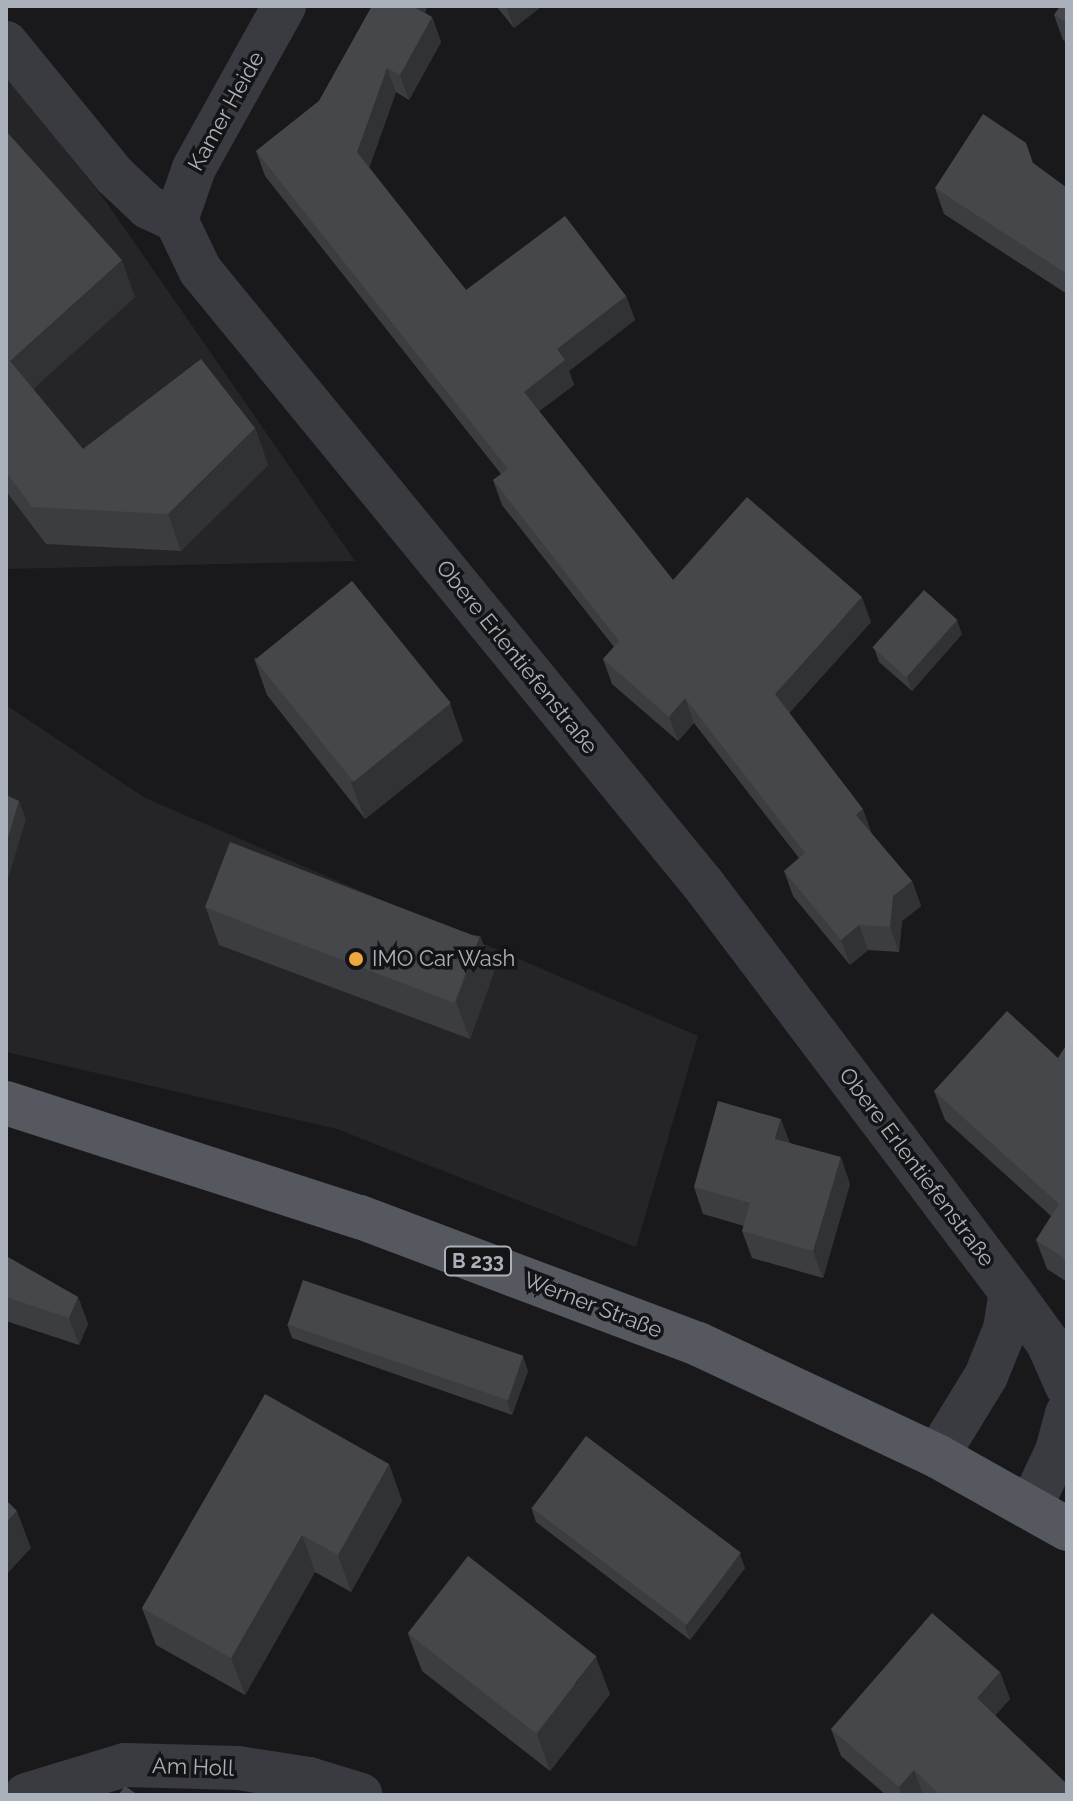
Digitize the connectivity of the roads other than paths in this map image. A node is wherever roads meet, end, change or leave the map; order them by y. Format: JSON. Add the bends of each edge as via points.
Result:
{"nodes":[{"id":1,"x":284,"y":6,"type":"edge"},
{"id":2,"x":6,"y":43,"type":"edge"},
{"id":3,"x":176,"y":220,"type":"junction"},
{"id":4,"x":6,"y":1103,"type":"edge"},
{"id":5,"x":1011,"y":1292,"type":"junction"},
{"id":6,"x":1067,"y":1386,"type":"edge"},
{"id":7,"x":1067,"y":1413,"type":"edge"},
{"id":8,"x":937,"y":1456,"type":"junction"},
{"id":9,"x":1031,"y":1506,"type":"junction"},
{"id":10,"x":1067,"y":1529,"type":"edge"},
{"id":11,"x":26,"y":1795,"type":"edge"},
{"id":12,"x":361,"y":1795,"type":"edge"}],
"edges":[{"from":1,"to":3,"type":"street","name":"Kamer Heide","via":[[194,168]]},
{"from":2,"to":3,"type":"street","via":[[115,176],[148,207]]},
{"from":3,"to":5,"type":"street","name":"Obere Erlentiefenstraße","via":[[200,270],[703,884]]},
{"from":4,"to":8,"type":"main road","name":"Werner Straße","number":"B 233","via":[[360,1217],[684,1339]]},
{"from":5,"to":6,"type":"street","name":"Obere Erlentiefenstraße","via":[[1048,1343]]},
{"from":5,"to":8,"type":"street","via":[[1005,1329],[986,1376]]},
{"from":7,"to":9,"type":"street","via":[[1057,1451]]},
{"from":8,"to":9,"type":"main road","name":"Werner Straße","number":"B 233"},
{"from":9,"to":10,"type":"main road","name":"Werner Straße","number":"B 233"},
{"from":11,"to":12,"type":"street","name":"Am Holl","via":[[125,1765],[238,1768],[309,1779]]}]}
